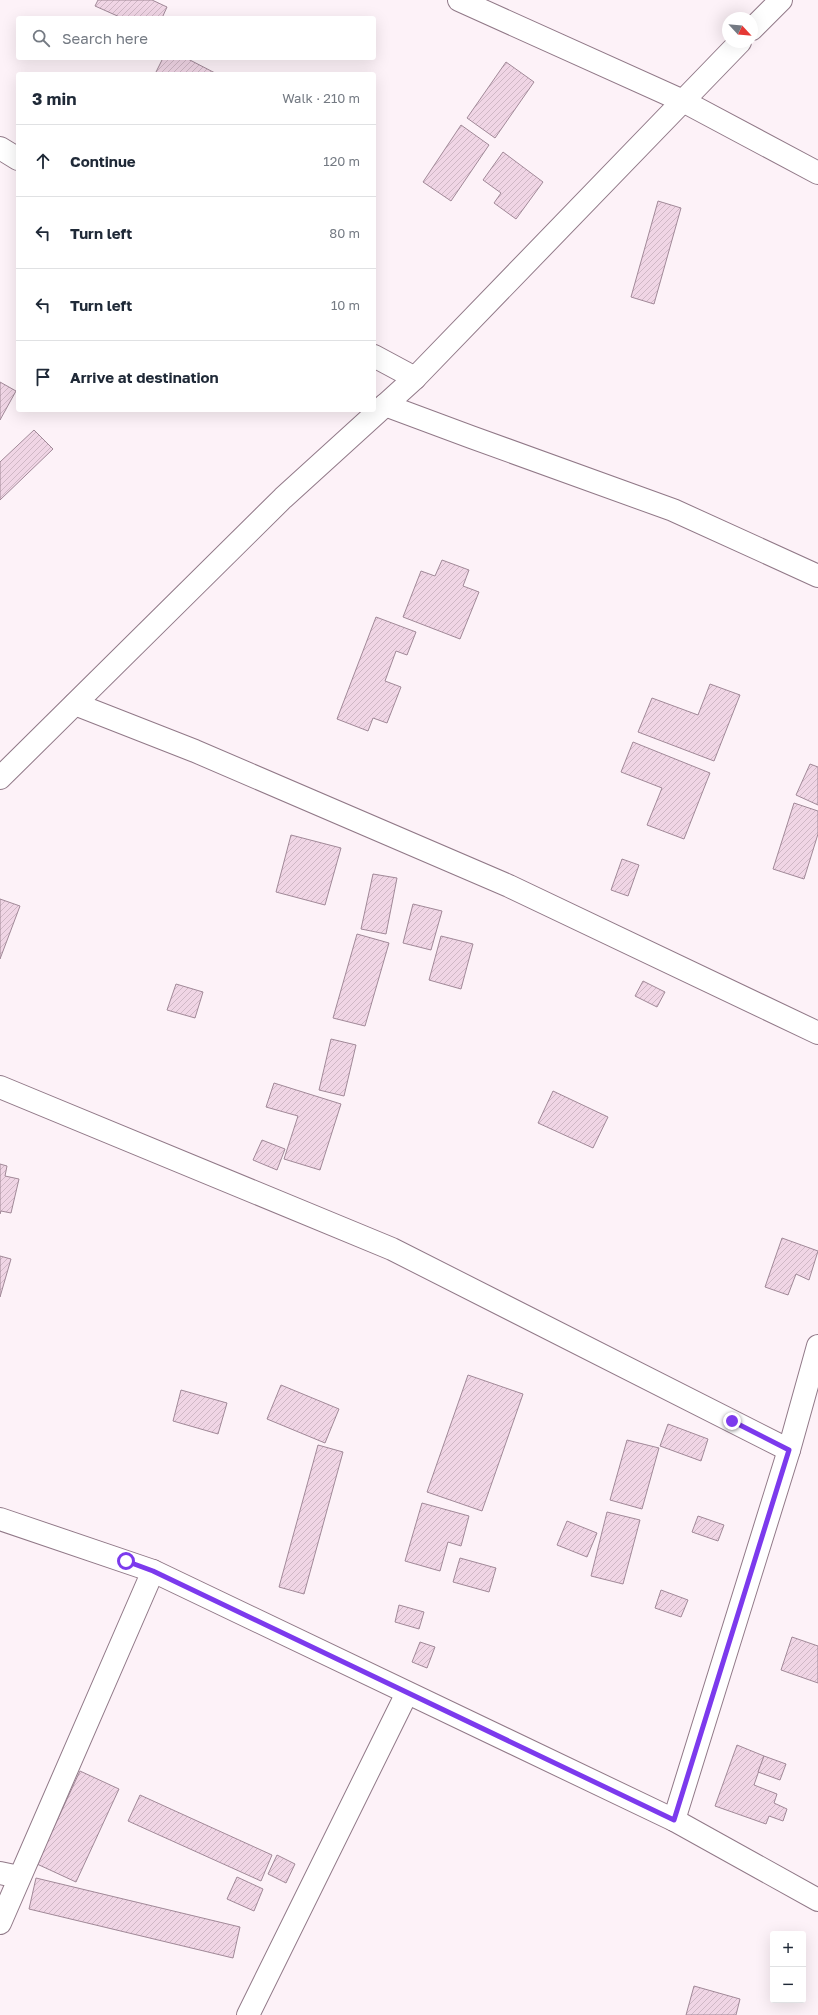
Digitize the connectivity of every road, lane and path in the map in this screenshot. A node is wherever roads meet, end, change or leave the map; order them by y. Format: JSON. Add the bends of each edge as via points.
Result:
{"nodes":[{"id":1,"x":459,"y":0,"type":"edge"},
{"id":2,"x":781,"y":0,"type":"edge"},
{"id":3,"x":758,"y":24,"type":"edge"},
{"id":4,"x":734,"y":48,"type":"edge"},
{"id":5,"x":683,"y":101,"type":"junction"},
{"id":6,"x":0,"y":148,"type":"edge"},
{"id":7,"x":16,"y":158,"type":"edge"},
{"id":8,"x":818,"y":172,"type":"edge"},
{"id":9,"x":376,"y":357,"type":"edge"},
{"id":10,"x":414,"y":378,"type":"junction"},
{"id":11,"x":386,"y":404,"type":"junction"},
{"id":12,"x":818,"y":576,"type":"edge"},
{"id":13,"x":75,"y":704,"type":"junction"},
{"id":14,"x":0,"y":778,"type":"edge"},
{"id":15,"x":818,"y":1033,"type":"edge"},
{"id":16,"x":0,"y":1087,"type":"edge"},
{"id":17,"x":818,"y":1346,"type":"edge"},
{"id":18,"x":789,"y":1450,"type":"junction"},
{"id":19,"x":0,"y":1519,"type":"edge"},
{"id":20,"x":153,"y":1571,"type":"junction"},
{"id":21,"x":407,"y":1693,"type":"junction"},
{"id":22,"x":674,"y":1820,"type":"junction"},
{"id":23,"x":10,"y":1875,"type":"edge"},
{"id":24,"x":818,"y":1900,"type":"edge"},
{"id":25,"x":0,"y":1923,"type":"edge"},
{"id":26,"x":248,"y":2015,"type":"edge"}],
"edges":[{"from":1,"to":5,"type":"street"},
{"from":2,"to":3,"type":"street"},
{"from":4,"to":5,"type":"street"},
{"from":5,"to":8,"type":"street"},
{"from":5,"to":10,"type":"street"},
{"from":6,"to":7,"type":"street"},
{"from":9,"to":10,"type":"street"},
{"from":10,"to":11,"type":"street"},
{"from":11,"to":12,"type":"street","via":[[470,438],[673,510]]},
{"from":11,"to":13,"type":"street","via":[[283,498]]},
{"from":13,"to":14,"type":"street"},
{"from":13,"to":15,"type":"street","via":[[195,751],[509,886]]},
{"from":16,"to":18,"type":"street","via":[[392,1249]]},
{"from":17,"to":18,"type":"street"},
{"from":18,"to":22,"type":"street"},
{"from":19,"to":20,"type":"street"},
{"from":20,"to":21,"type":"street"},
{"from":20,"to":23,"type":"street"},
{"from":21,"to":22,"type":"street"},
{"from":21,"to":26,"type":"street"},
{"from":22,"to":24,"type":"street"},
{"from":23,"to":25,"type":"street"}]}
